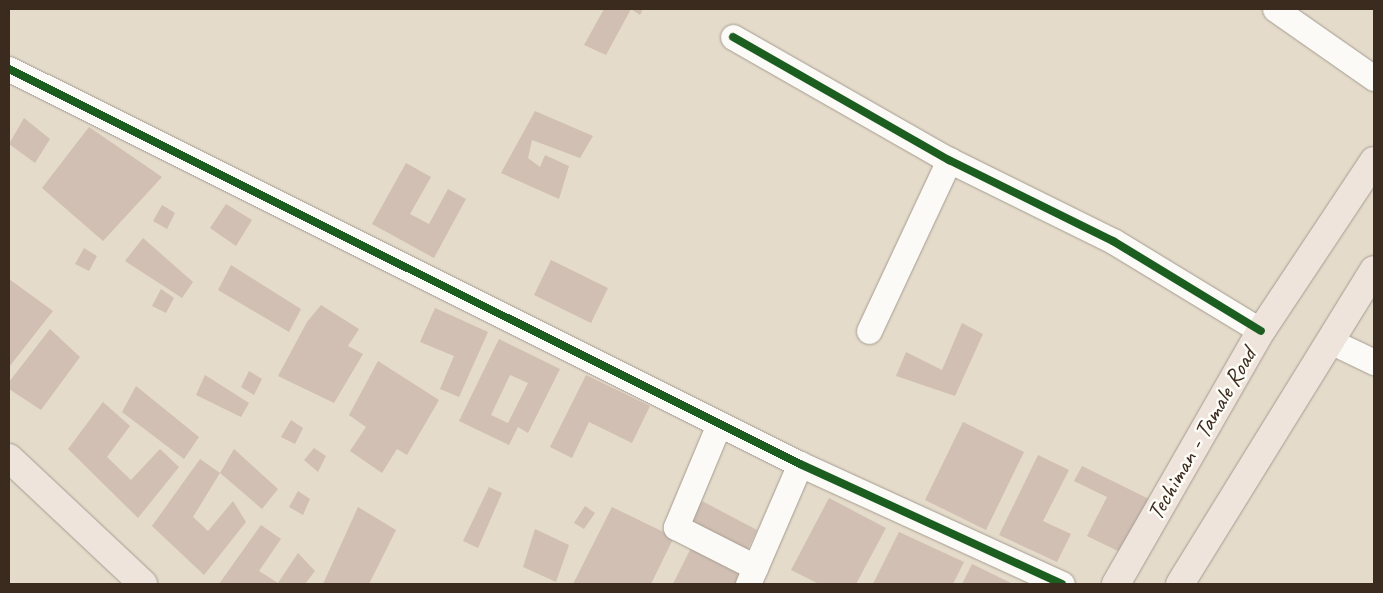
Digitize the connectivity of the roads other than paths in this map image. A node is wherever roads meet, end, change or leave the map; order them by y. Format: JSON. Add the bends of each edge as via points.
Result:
{"nodes":[{"id":1,"x":1275,"y":9,"type":"edge"},
{"id":2,"x":733,"y":37,"type":"dead end"},
{"id":3,"x":9,"y":69,"type":"edge"},
{"id":4,"x":1374,"y":78,"type":"edge"},
{"id":5,"x":949,"y":160,"type":"junction"},
{"id":6,"x":1374,"y":161,"type":"edge"},
{"id":7,"x":1374,"y":270,"type":"edge"},
{"id":8,"x":869,"y":331,"type":"dead end"},
{"id":9,"x":1261,"y":332,"type":"junction"},
{"id":10,"x":1330,"y":341,"type":"junction"},
{"id":11,"x":1374,"y":362,"type":"edge"},
{"id":12,"x":719,"y":424,"type":"junction"},
{"id":13,"x":9,"y":458,"type":"edge"},
{"id":14,"x":800,"y":464,"type":"junction"},
{"id":15,"x":752,"y":576,"type":"edge"},
{"id":16,"x":143,"y":584,"type":"edge"},
{"id":17,"x":1062,"y":584,"type":"edge"},
{"id":18,"x":1116,"y":584,"type":"edge"},
{"id":19,"x":1180,"y":584,"type":"edge"}],
"edges":[{"from":1,"to":4,"type":"street"},
{"from":2,"to":5,"type":"street"},
{"from":3,"to":12,"type":"street"},
{"from":5,"to":8,"type":"street"},
{"from":5,"to":9,"type":"street","via":[[1113,241]]},
{"from":6,"to":9,"type":"main road","name":"Techiman - Tamale Road"},
{"from":7,"to":10,"type":"main road"},
{"from":9,"to":18,"type":"main road","name":"Techiman - Tamale Road"},
{"from":10,"to":11,"type":"street"},
{"from":10,"to":19,"type":"main road"},
{"from":12,"to":14,"type":"street"},
{"from":12,"to":15,"type":"street","via":[[676,527]]},
{"from":13,"to":16,"type":"main road"},
{"from":14,"to":15,"type":"street"},
{"from":14,"to":17,"type":"street"}]}
